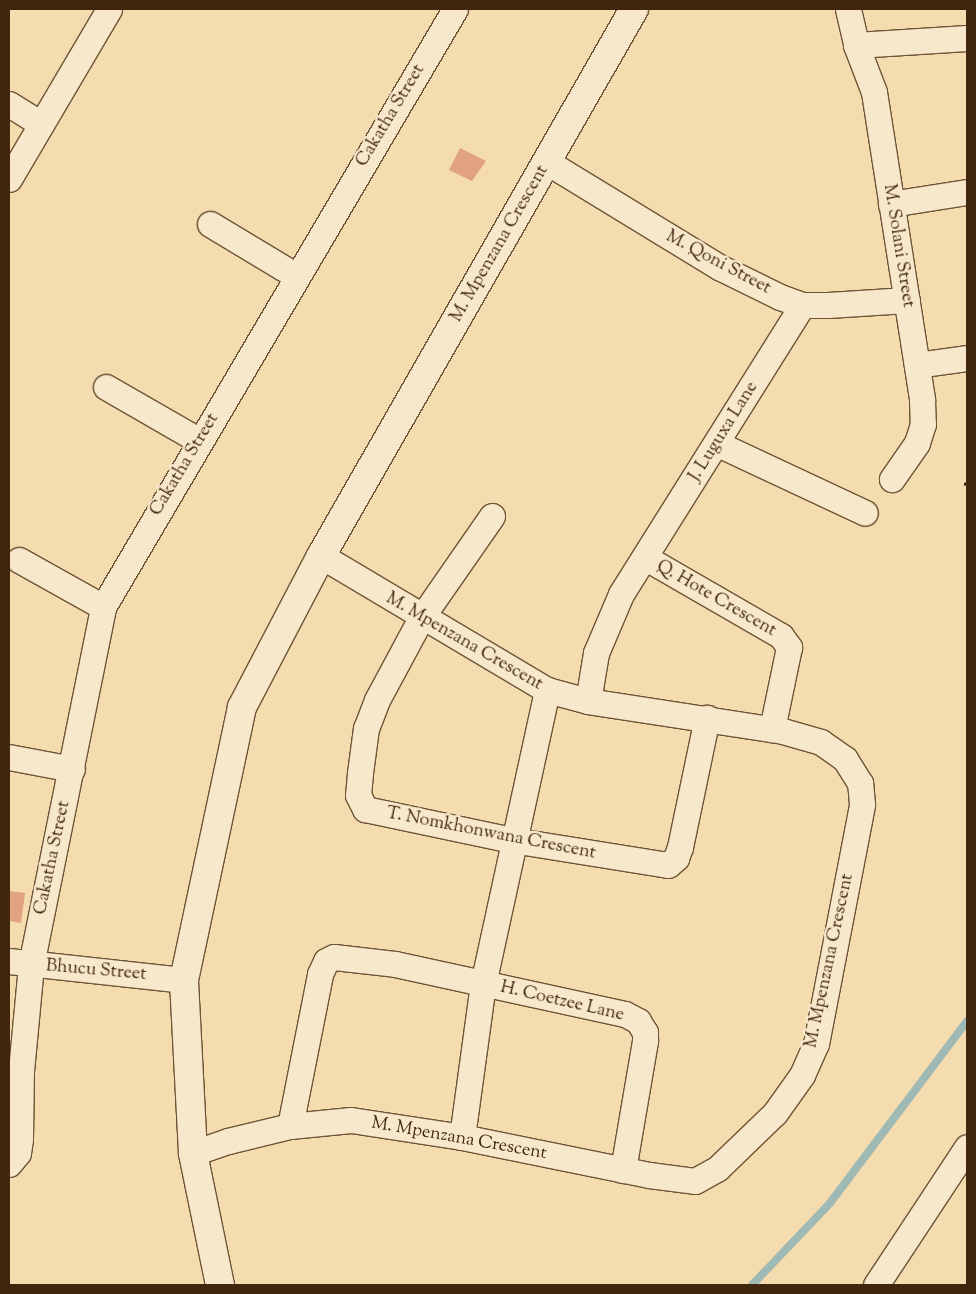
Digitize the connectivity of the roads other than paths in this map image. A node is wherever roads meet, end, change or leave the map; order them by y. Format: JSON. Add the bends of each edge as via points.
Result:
{"nodes":[{"id":1,"x":109,"y":9,"type":"edge"},
{"id":2,"x":455,"y":9,"type":"edge"},
{"id":3,"x":634,"y":9,"type":"edge"},
{"id":4,"x":848,"y":9,"type":"edge"},
{"id":5,"x":967,"y":38,"type":"edge"},
{"id":6,"x":856,"y":45,"type":"junction"},
{"id":7,"x":9,"y":104,"type":"edge"},
{"id":8,"x":41,"y":124,"type":"junction"},
{"id":9,"x":547,"y":162,"type":"junction"},
{"id":10,"x":9,"y":179,"type":"edge"},
{"id":11,"x":967,"y":192,"type":"edge"},
{"id":12,"x":891,"y":204,"type":"junction"},
{"id":13,"x":210,"y":224,"type":"dead end"},
{"id":14,"x":295,"y":275,"type":"junction"},
{"id":15,"x":907,"y":300,"type":"junction"},
{"id":16,"x":802,"y":305,"type":"junction"},
{"id":17,"x":967,"y":358,"type":"edge"},
{"id":18,"x":917,"y":365,"type":"junction"},
{"id":19,"x":106,"y":387,"type":"dead end"},
{"id":20,"x":200,"y":441,"type":"junction"},
{"id":21,"x":718,"y":444,"type":"junction"},
{"id":22,"x":892,"y":479,"type":"dead end"},
{"id":23,"x":865,"y":514,"type":"dead end"},
{"id":24,"x":492,"y":516,"type":"dead end"},
{"id":25,"x":321,"y":556,"type":"junction"},
{"id":26,"x":646,"y":558,"type":"junction"},
{"id":27,"x":19,"y":560,"type":"dead end"},
{"id":28,"x":103,"y":607,"type":"junction"},
{"id":29,"x":421,"y":618,"type":"junction"},
{"id":30,"x":547,"y":690,"type":"junction"},
{"id":31,"x":588,"y":701,"type":"junction"},
{"id":32,"x":707,"y":718,"type":"junction"},
{"id":33,"x":772,"y":729,"type":"junction"},
{"id":34,"x":9,"y":757,"type":"edge"},
{"id":35,"x":72,"y":769,"type":"junction"},
{"id":36,"x":512,"y":840,"type":"junction"},
{"id":37,"x":20,"y":963,"type":"edge"},
{"id":38,"x":184,"y":980,"type":"junction"},
{"id":39,"x":483,"y":984,"type":"junction"},
{"id":40,"x":290,"y":1126,"type":"junction"},
{"id":41,"x":462,"y":1137,"type":"junction"},
{"id":42,"x":193,"y":1153,"type":"junction"},
{"id":43,"x":964,"y":1162,"type":"edge"},
{"id":44,"x":9,"y":1164,"type":"edge"},
{"id":45,"x":623,"y":1170,"type":"junction"},
{"id":46,"x":220,"y":1285,"type":"edge"},
{"id":47,"x":876,"y":1285,"type":"edge"}],
"edges":[{"from":1,"to":8,"type":"street"},
{"from":2,"to":14,"type":"street","name":"Cakatha Street"},
{"from":3,"to":9,"type":"main road","name":"M. Mpenzana Crescent"},
{"from":4,"to":6,"type":"street","name":"M. Solani Street"},
{"from":5,"to":6,"type":"street"},
{"from":6,"to":12,"type":"street","name":"M. Solani Street","via":[[874,92]]},
{"from":7,"to":8,"type":"street"},
{"from":8,"to":10,"type":"street"},
{"from":9,"to":16,"type":"street","name":"M. Qoni Street","via":[[718,267]]},
{"from":9,"to":25,"type":"main road","name":"M. Mpenzana Crescent"},
{"from":11,"to":12,"type":"street"},
{"from":12,"to":15,"type":"street","name":"M. Solani Street"},
{"from":13,"to":14,"type":"street"},
{"from":14,"to":20,"type":"street","name":"Cakatha Street"},
{"from":15,"to":16,"type":"street","name":"M. Qoni Street"},
{"from":15,"to":18,"type":"street","name":"M. Solani Street"},
{"from":16,"to":21,"type":"street","name":"J. Luguxa Lane"},
{"from":17,"to":18,"type":"street"},
{"from":18,"to":22,"type":"street","name":"M. Solani Street","via":[[923,424],[917,443]]},
{"from":19,"to":20,"type":"street"},
{"from":20,"to":28,"type":"street","name":"Cakatha Street"},
{"from":21,"to":23,"type":"street"},
{"from":21,"to":26,"type":"street","name":"J. Luguxa Lane"},
{"from":24,"to":29,"type":"street"},
{"from":25,"to":29,"type":"street","name":"M. Mpenzana Crescent"},
{"from":25,"to":38,"type":"main road","name":"M. Mpenzana Crescent","via":[[242,707]]},
{"from":26,"to":31,"type":"street","name":"J. Luguxa Lane","via":[[621,594],[604,632],[596,654]]},
{"from":26,"to":33,"type":"street","name":"Q. Hote Crescent","via":[[781,636],[789,647]]},
{"from":27,"to":28,"type":"street"},
{"from":28,"to":35,"type":"street","name":"Cakatha Street"},
{"from":29,"to":30,"type":"street","name":"M. Mpenzana Crescent"},
{"from":29,"to":36,"type":"street","name":"T. Nomkhonwana Crescent","via":[[377,700],[366,728],[358,795],[361,804],[371,811]]},
{"from":30,"to":31,"type":"street","name":"M. Mpenzana Crescent"},
{"from":30,"to":36,"type":"street","name":"H. Coetzee Lane"},
{"from":31,"to":32,"type":"street","name":"M. Mpenzana Crescent"},
{"from":32,"to":33,"type":"street","name":"M. Mpenzana Crescent"},
{"from":32,"to":36,"type":"street","name":"T. Nomkhonwana Crescent","via":[[680,847],[673,862],[659,865]]},
{"from":33,"to":45,"type":"street","name":"M. Mpenzana Crescent","via":[[820,742],[835,750],[854,771],[862,795],[816,1044],[802,1075],[775,1113],[706,1176],[683,1180]]},
{"from":34,"to":35,"type":"street"},
{"from":35,"to":37,"type":"street","name":"Cakatha Street"},
{"from":36,"to":39,"type":"street","name":"H. Coetzee Lane"},
{"from":37,"to":38,"type":"street","name":"Bhucu Street"},
{"from":37,"to":44,"type":"street","name":"Cakatha Street","via":[[20,1139],[18,1153]]},
{"from":38,"to":42,"type":"main road","name":"M. Mpenzana Crescent"},
{"from":39,"to":40,"type":"street","via":[[395,964],[330,958],[320,974]]},
{"from":39,"to":41,"type":"street","name":"H. Coetzee Lane"},
{"from":39,"to":45,"type":"street","name":"H. Coetzee Lane","via":[[625,1014],[638,1022],[645,1032],[645,1042]]},
{"from":40,"to":41,"type":"street","name":"M. Mpenzana Crescent","via":[[351,1120]]},
{"from":40,"to":42,"type":"street","name":"M. Mpenzana Crescent"},
{"from":41,"to":45,"type":"street","name":"M. Mpenzana Crescent"},
{"from":42,"to":46,"type":"main road","name":"M. Mpenzana Crescent"},
{"from":43,"to":47,"type":"street"}]}
